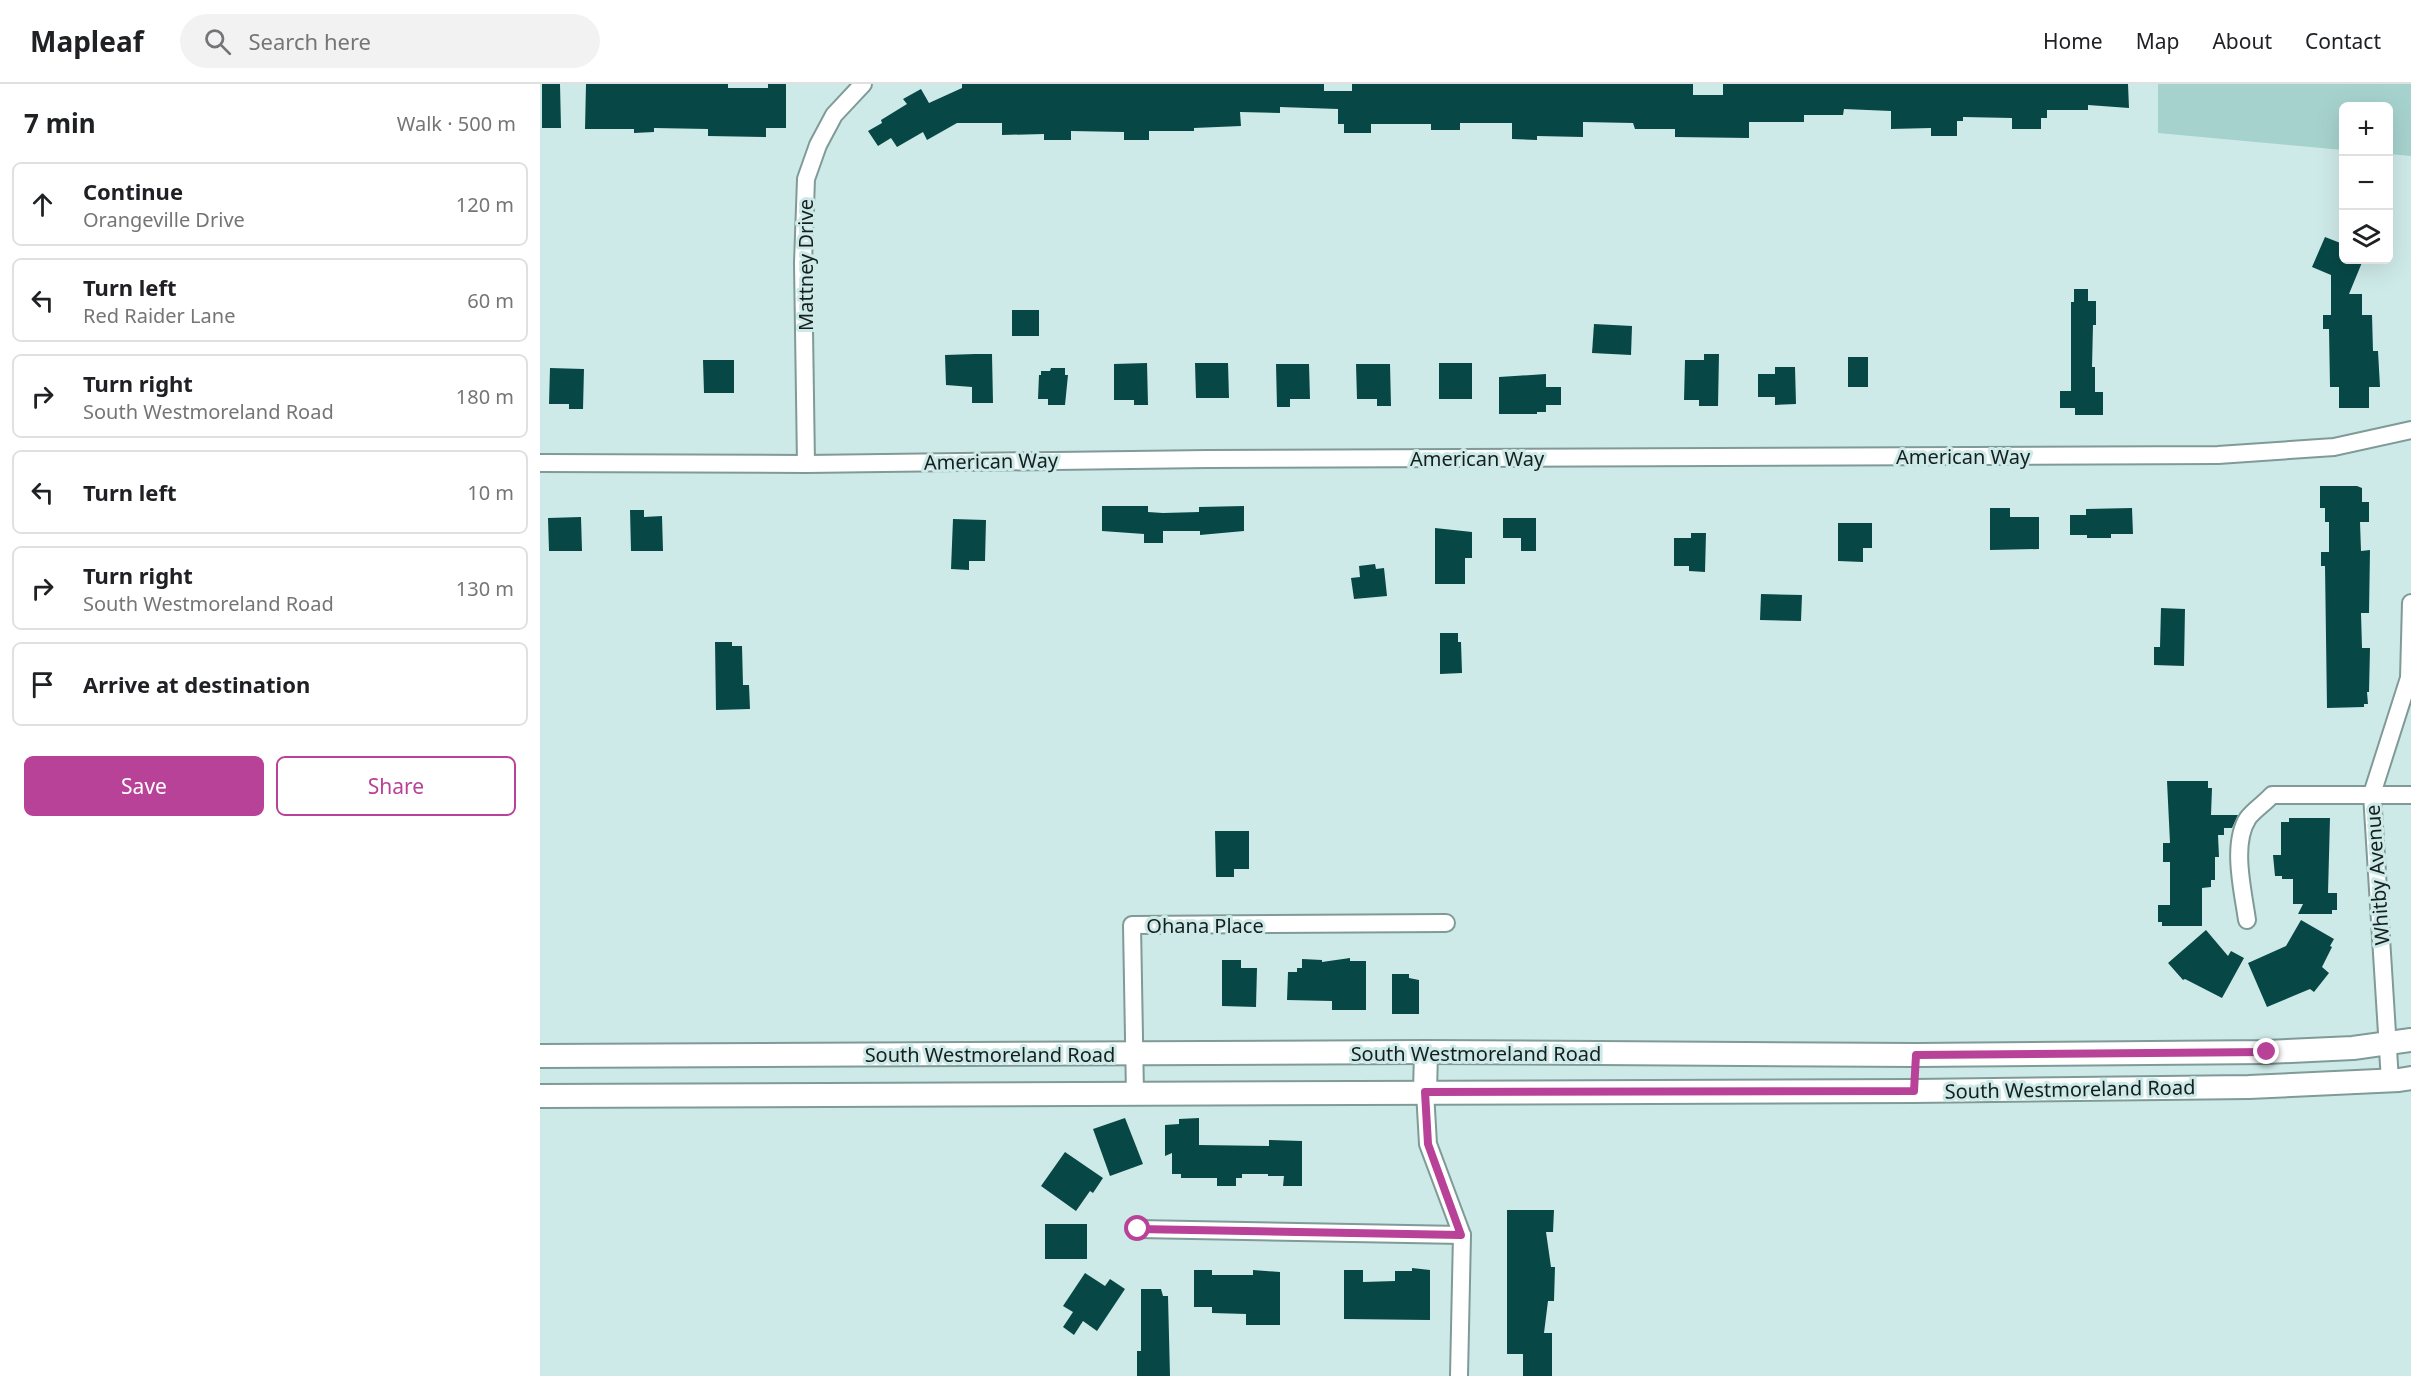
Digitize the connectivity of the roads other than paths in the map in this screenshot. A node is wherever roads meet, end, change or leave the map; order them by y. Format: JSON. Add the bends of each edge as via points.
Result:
{"nodes":[{"id":1,"x":856,"y":86,"type":"edge"},
{"id":2,"x":2411,"y":430,"type":"edge"},
{"id":3,"x":540,"y":463,"type":"edge"},
{"id":4,"x":806,"y":464,"type":"junction"},
{"id":5,"x":2411,"y":603,"type":"edge"},
{"id":6,"x":2411,"y":639,"type":"edge"},
{"id":7,"x":2372,"y":794,"type":"junction"},
{"id":8,"x":2411,"y":795,"type":"edge"},
{"id":9,"x":2247,"y":920,"type":"dead end"},
{"id":10,"x":1446,"y":923,"type":"dead end"},
{"id":11,"x":2400,"y":1041,"type":"edge"},
{"id":12,"x":1426,"y":1052,"type":"junction"},
{"id":13,"x":1134,"y":1053,"type":"junction"},
{"id":14,"x":938,"y":1055,"type":"junction"},
{"id":15,"x":1916,"y":1055,"type":"junction"},
{"id":16,"x":540,"y":1056,"type":"edge"},
{"id":17,"x":2400,"y":1079,"type":"edge"},
{"id":18,"x":1914,"y":1091,"type":"junction"},
{"id":19,"x":1425,"y":1092,"type":"junction"},
{"id":20,"x":938,"y":1094,"type":"junction"},
{"id":21,"x":1135,"y":1094,"type":"junction"},
{"id":22,"x":540,"y":1096,"type":"edge"},
{"id":23,"x":1138,"y":1229,"type":"dead end"},
{"id":24,"x":1461,"y":1235,"type":"junction"},
{"id":25,"x":1459,"y":1376,"type":"edge"}],
"edges":[{"from":1,"to":4,"type":"street","name":"Mattney Drive","via":[[834,114],[806,179]]},
{"from":2,"to":4,"type":"street","name":"American Way","via":[[2334,447],[2218,455]]},
{"from":3,"to":4,"type":"street","name":"American Way"},
{"from":5,"to":6,"type":"street","name":"Whitby Avenue"},
{"from":6,"to":7,"type":"street","name":"Whitby Avenue","via":[[2409,678]]},
{"from":7,"to":8,"type":"street"},
{"from":7,"to":9,"type":"street","via":[[2272,795],[2248,818],[2241,836],[2240,866]]},
{"from":7,"to":11,"type":"street","name":"Whitby Avenue"},
{"from":10,"to":13,"type":"street","name":"Ohana Place","via":[[1132,925]]},
{"from":11,"to":15,"type":"main road","name":"South Westmoreland Road","via":[[2353,1048],[2267,1052]]},
{"from":11,"to":17,"type":"street","name":"Whitby Avenue"},
{"from":12,"to":13,"type":"main road","name":"South Westmoreland Road"},
{"from":12,"to":15,"type":"main road","name":"South Westmoreland Road"},
{"from":12,"to":19,"type":"main road"},
{"from":13,"to":14,"type":"main road","name":"South Westmoreland Road"},
{"from":13,"to":21,"type":"street","name":"Ohana Place"},
{"from":14,"to":16,"type":"main road","name":"South Westmoreland Road"},
{"from":14,"to":20,"type":"main road"},
{"from":15,"to":18,"type":"main road"},
{"from":17,"to":18,"type":"main road","name":"South Westmoreland Road","via":[[2249,1087]]},
{"from":18,"to":19,"type":"main road","name":"South Westmoreland Road"},
{"from":19,"to":21,"type":"main road","name":"South Westmoreland Road"},
{"from":19,"to":24,"type":"street","via":[[1428,1144]]},
{"from":20,"to":21,"type":"main road","name":"South Westmoreland Road"},
{"from":20,"to":22,"type":"main road","name":"South Westmoreland Road"},
{"from":23,"to":24,"type":"street"},
{"from":24,"to":25,"type":"street"}]}
